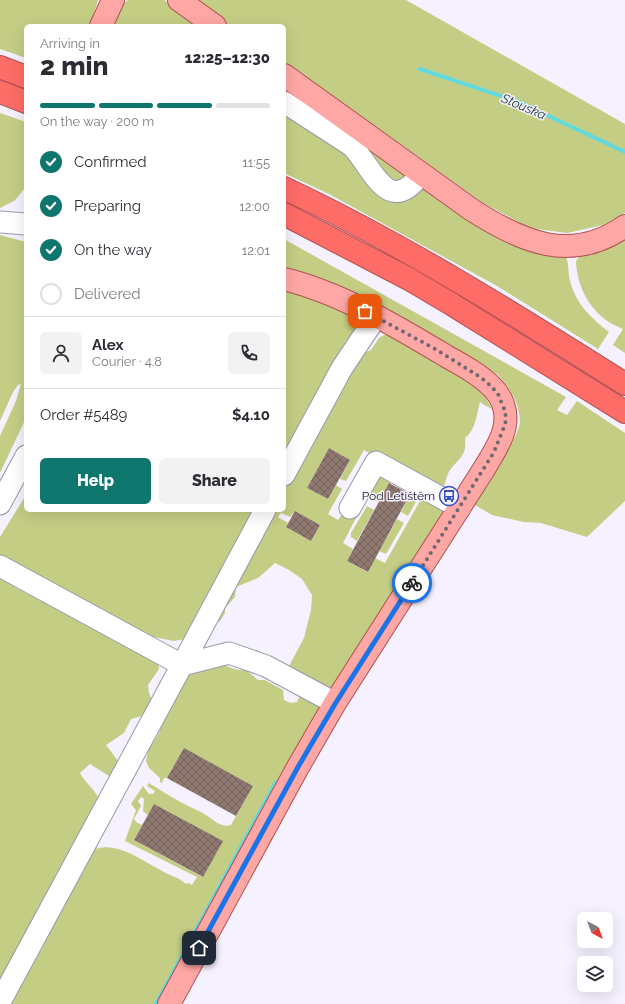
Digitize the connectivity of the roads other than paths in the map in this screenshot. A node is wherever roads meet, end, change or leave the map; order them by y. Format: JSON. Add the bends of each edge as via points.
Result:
{"nodes":[{"id":1,"x":113,"y":0,"type":"edge"},
{"id":2,"x":178,"y":0,"type":"edge"},
{"id":3,"x":102,"y":24,"type":"edge"},
{"id":4,"x":212,"y":24,"type":"edge"},
{"id":5,"x":0,"y":67,"type":"edge"},
{"id":6,"x":24,"y":76,"type":"edge"},
{"id":7,"x":286,"y":77,"type":"edge"},
{"id":8,"x":0,"y":92,"type":"edge"},
{"id":9,"x":24,"y":101,"type":"edge"},
{"id":10,"x":286,"y":103,"type":"edge"},
{"id":11,"x":421,"y":174,"type":"junction"},
{"id":12,"x":286,"y":189,"type":"edge"},
{"id":13,"x":286,"y":215,"type":"edge"},
{"id":14,"x":0,"y":222,"type":"edge"},
{"id":15,"x":24,"y":224,"type":"edge"},
{"id":16,"x":625,"y":226,"type":"edge"},
{"id":17,"x":286,"y":279,"type":"edge"},
{"id":18,"x":376,"y":317,"type":"junction"},
{"id":19,"x":625,"y":384,"type":"edge"},
{"id":20,"x":625,"y":412,"type":"edge"},
{"id":21,"x":24,"y":460,"type":"edge"},
{"id":22,"x":286,"y":472,"type":"edge"},
{"id":23,"x":0,"y":504,"type":"edge"},
{"id":24,"x":350,"y":508,"type":"dead end"},
{"id":25,"x":460,"y":508,"type":"junction"},
{"id":26,"x":264,"y":512,"type":"edge"},
{"id":27,"x":0,"y":566,"type":"edge"},
{"id":28,"x":182,"y":665,"type":"junction"},
{"id":29,"x":335,"y":704,"type":"junction"},
{"id":30,"x":0,"y":1002,"type":"edge"},
{"id":31,"x":169,"y":1004,"type":"edge"}],
"edges":[{"from":1,"to":3,"type":"main road"},
{"from":2,"to":4,"type":"main road"},
{"from":5,"to":6,"type":"highway"},
{"from":7,"to":11,"type":"main road"},
{"from":8,"to":9,"type":"highway"},
{"from":10,"to":11,"type":"lane","via":[[352,146],[374,177],[391,191],[408,188]]},
{"from":11,"to":16,"type":"main road","via":[[500,227],[535,242],[573,246],[595,242]]},
{"from":12,"to":19,"type":"highway","via":[[373,233],[470,287]]},
{"from":13,"to":20,"type":"highway","via":[[447,301]]},
{"from":14,"to":15,"type":"lane"},
{"from":17,"to":18,"type":"main road","via":[[321,291]]},
{"from":18,"to":22,"type":"lane","via":[[342,368]]},
{"from":18,"to":25,"type":"main road","via":[[480,377],[495,390],[503,405],[506,420],[499,443]]},
{"from":21,"to":23,"type":"lane"},
{"from":24,"to":25,"type":"lane","via":[[376,462]]},
{"from":25,"to":29,"type":"main road"},
{"from":26,"to":28,"type":"lane"},
{"from":27,"to":28,"type":"lane"},
{"from":28,"to":29,"type":"lane","via":[[229,653],[266,666]]},
{"from":28,"to":30,"type":"lane"},
{"from":29,"to":31,"type":"main road"}]}
